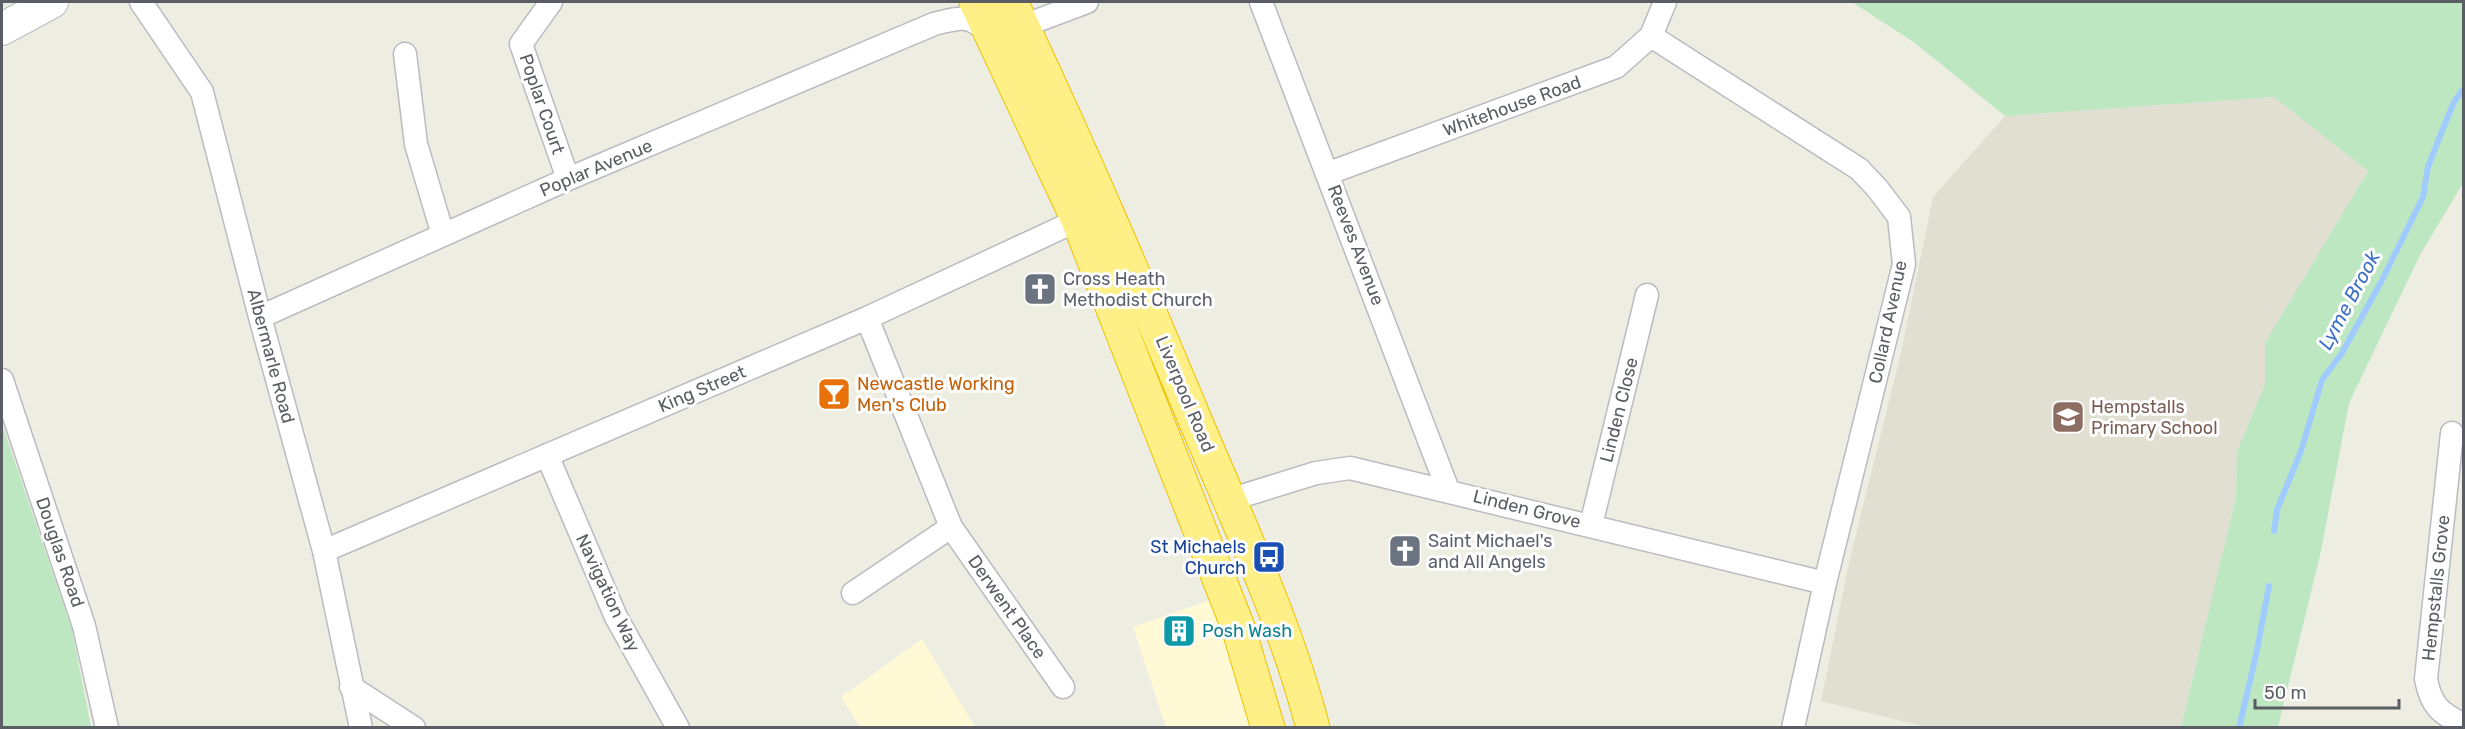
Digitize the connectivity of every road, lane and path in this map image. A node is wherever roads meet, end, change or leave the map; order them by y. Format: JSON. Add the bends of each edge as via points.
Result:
{"nodes":[{"id":1,"x":52,"y":2,"type":"edge"},
{"id":2,"x":141,"y":2,"type":"edge"},
{"id":3,"x":551,"y":2,"type":"edge"},
{"id":4,"x":976,"y":2,"type":"edge"},
{"id":5,"x":1087,"y":2,"type":"edge"},
{"id":6,"x":1262,"y":2,"type":"edge"},
{"id":7,"x":1665,"y":2,"type":"edge"},
{"id":8,"x":1017,"y":14,"type":"edge"},
{"id":9,"x":2,"y":29,"type":"edge"},
{"id":10,"x":991,"y":34,"type":"junction"},
{"id":11,"x":1652,"y":36,"type":"junction"},
{"id":12,"x":405,"y":54,"type":"dead end"},
{"id":13,"x":1329,"y":173,"type":"junction"},
{"id":14,"x":567,"y":179,"type":"junction"},
{"id":15,"x":1078,"y":220,"type":"junction"},
{"id":16,"x":443,"y":236,"type":"junction"},
{"id":17,"x":1647,"y":295,"type":"dead end"},
{"id":18,"x":260,"y":316,"type":"junction"},
{"id":19,"x":867,"y":318,"type":"junction"},
{"id":20,"x":2,"y":380,"type":"edge"},
{"id":21,"x":2452,"y":433,"type":"dead end"},
{"id":22,"x":547,"y":455,"type":"junction"},
{"id":23,"x":1448,"y":490,"type":"junction"},
{"id":24,"x":1229,"y":500,"type":"junction"},
{"id":25,"x":1591,"y":525,"type":"junction"},
{"id":26,"x":951,"y":527,"type":"junction"},
{"id":27,"x":324,"y":551,"type":"junction"},
{"id":28,"x":1825,"y":583,"type":"junction"},
{"id":29,"x":853,"y":593,"type":"dead end"},
{"id":30,"x":351,"y":687,"type":"junction"},
{"id":31,"x":1063,"y":687,"type":"dead end"},
{"id":32,"x":2463,"y":725,"type":"edge"},
{"id":33,"x":106,"y":728,"type":"edge"},
{"id":34,"x":361,"y":728,"type":"edge"},
{"id":35,"x":414,"y":728,"type":"edge"},
{"id":36,"x":678,"y":728,"type":"edge"},
{"id":37,"x":1268,"y":728,"type":"edge"},
{"id":38,"x":1313,"y":728,"type":"edge"},
{"id":39,"x":1793,"y":728,"type":"edge"}],
"edges":[{"from":1,"to":9,"type":"main road"},
{"from":2,"to":18,"type":"street","name":"Albermarle Road","via":[[202,92]]},
{"from":3,"to":14,"type":"street","name":"Poplar Court","via":[[521,44]]},
{"from":4,"to":10,"type":"highway","name":"Liverpool Road"},
{"from":5,"to":8,"type":"street"},
{"from":6,"to":13,"type":"street","name":"Reeves Avenue"},
{"from":7,"to":11,"type":"street","name":"Whitehouse Road"},
{"from":8,"to":24,"type":"highway","name":"Liverpool Road","via":[[1105,204]]},
{"from":10,"to":14,"type":"street","name":"Poplar Avenue","via":[[975,21],[962,17],[934,24]]},
{"from":10,"to":15,"type":"highway","name":"Liverpool Road"},
{"from":11,"to":13,"type":"street","name":"Whitehouse Road","via":[[1616,67]]},
{"from":11,"to":28,"type":"street","name":"Collard Avenue","via":[[1859,169],[1899,218],[1904,264]]},
{"from":12,"to":16,"type":"street","via":[[416,144]]},
{"from":13,"to":23,"type":"street","name":"Reeves Avenue"},
{"from":14,"to":16,"type":"street","name":"Poplar Avenue"},
{"from":15,"to":19,"type":"street","name":"King Street"},
{"from":15,"to":37,"type":"highway","name":"Liverpool Road","via":[[1238,627]]},
{"from":16,"to":18,"type":"street","name":"Poplar Avenue"},
{"from":17,"to":25,"type":"street","name":"Linden Close"},
{"from":18,"to":27,"type":"street","name":"Albermarle Road"},
{"from":19,"to":22,"type":"street","name":"King Street"},
{"from":19,"to":26,"type":"street","name":"Derwent Place"},
{"from":20,"to":33,"type":"street","name":"Douglas Road","via":[[84,626]]},
{"from":21,"to":32,"type":"street","name":"Hempstalls Grove","via":[[2426,679],[2430,698],[2445,715]]},
{"from":22,"to":27,"type":"street","name":"King Street"},
{"from":22,"to":36,"type":"street","name":"Navigation Way","via":[[616,617]]},
{"from":23,"to":24,"type":"street","name":"Linden Grove","via":[[1350,468],[1317,473]]},
{"from":23,"to":25,"type":"street","name":"Linden Grove"},
{"from":24,"to":38,"type":"highway","name":"Liverpool Road","via":[[1287,645]]},
{"from":25,"to":28,"type":"street","name":"Linden Grove"},
{"from":26,"to":29,"type":"street"},
{"from":26,"to":31,"type":"street","name":"Derwent Place"},
{"from":27,"to":30,"type":"street","name":"Albermarle Road"},
{"from":28,"to":39,"type":"street","name":"Collard Avenue"},
{"from":30,"to":34,"type":"street","name":"Albermarle Road"},
{"from":30,"to":35,"type":"street"}]}
